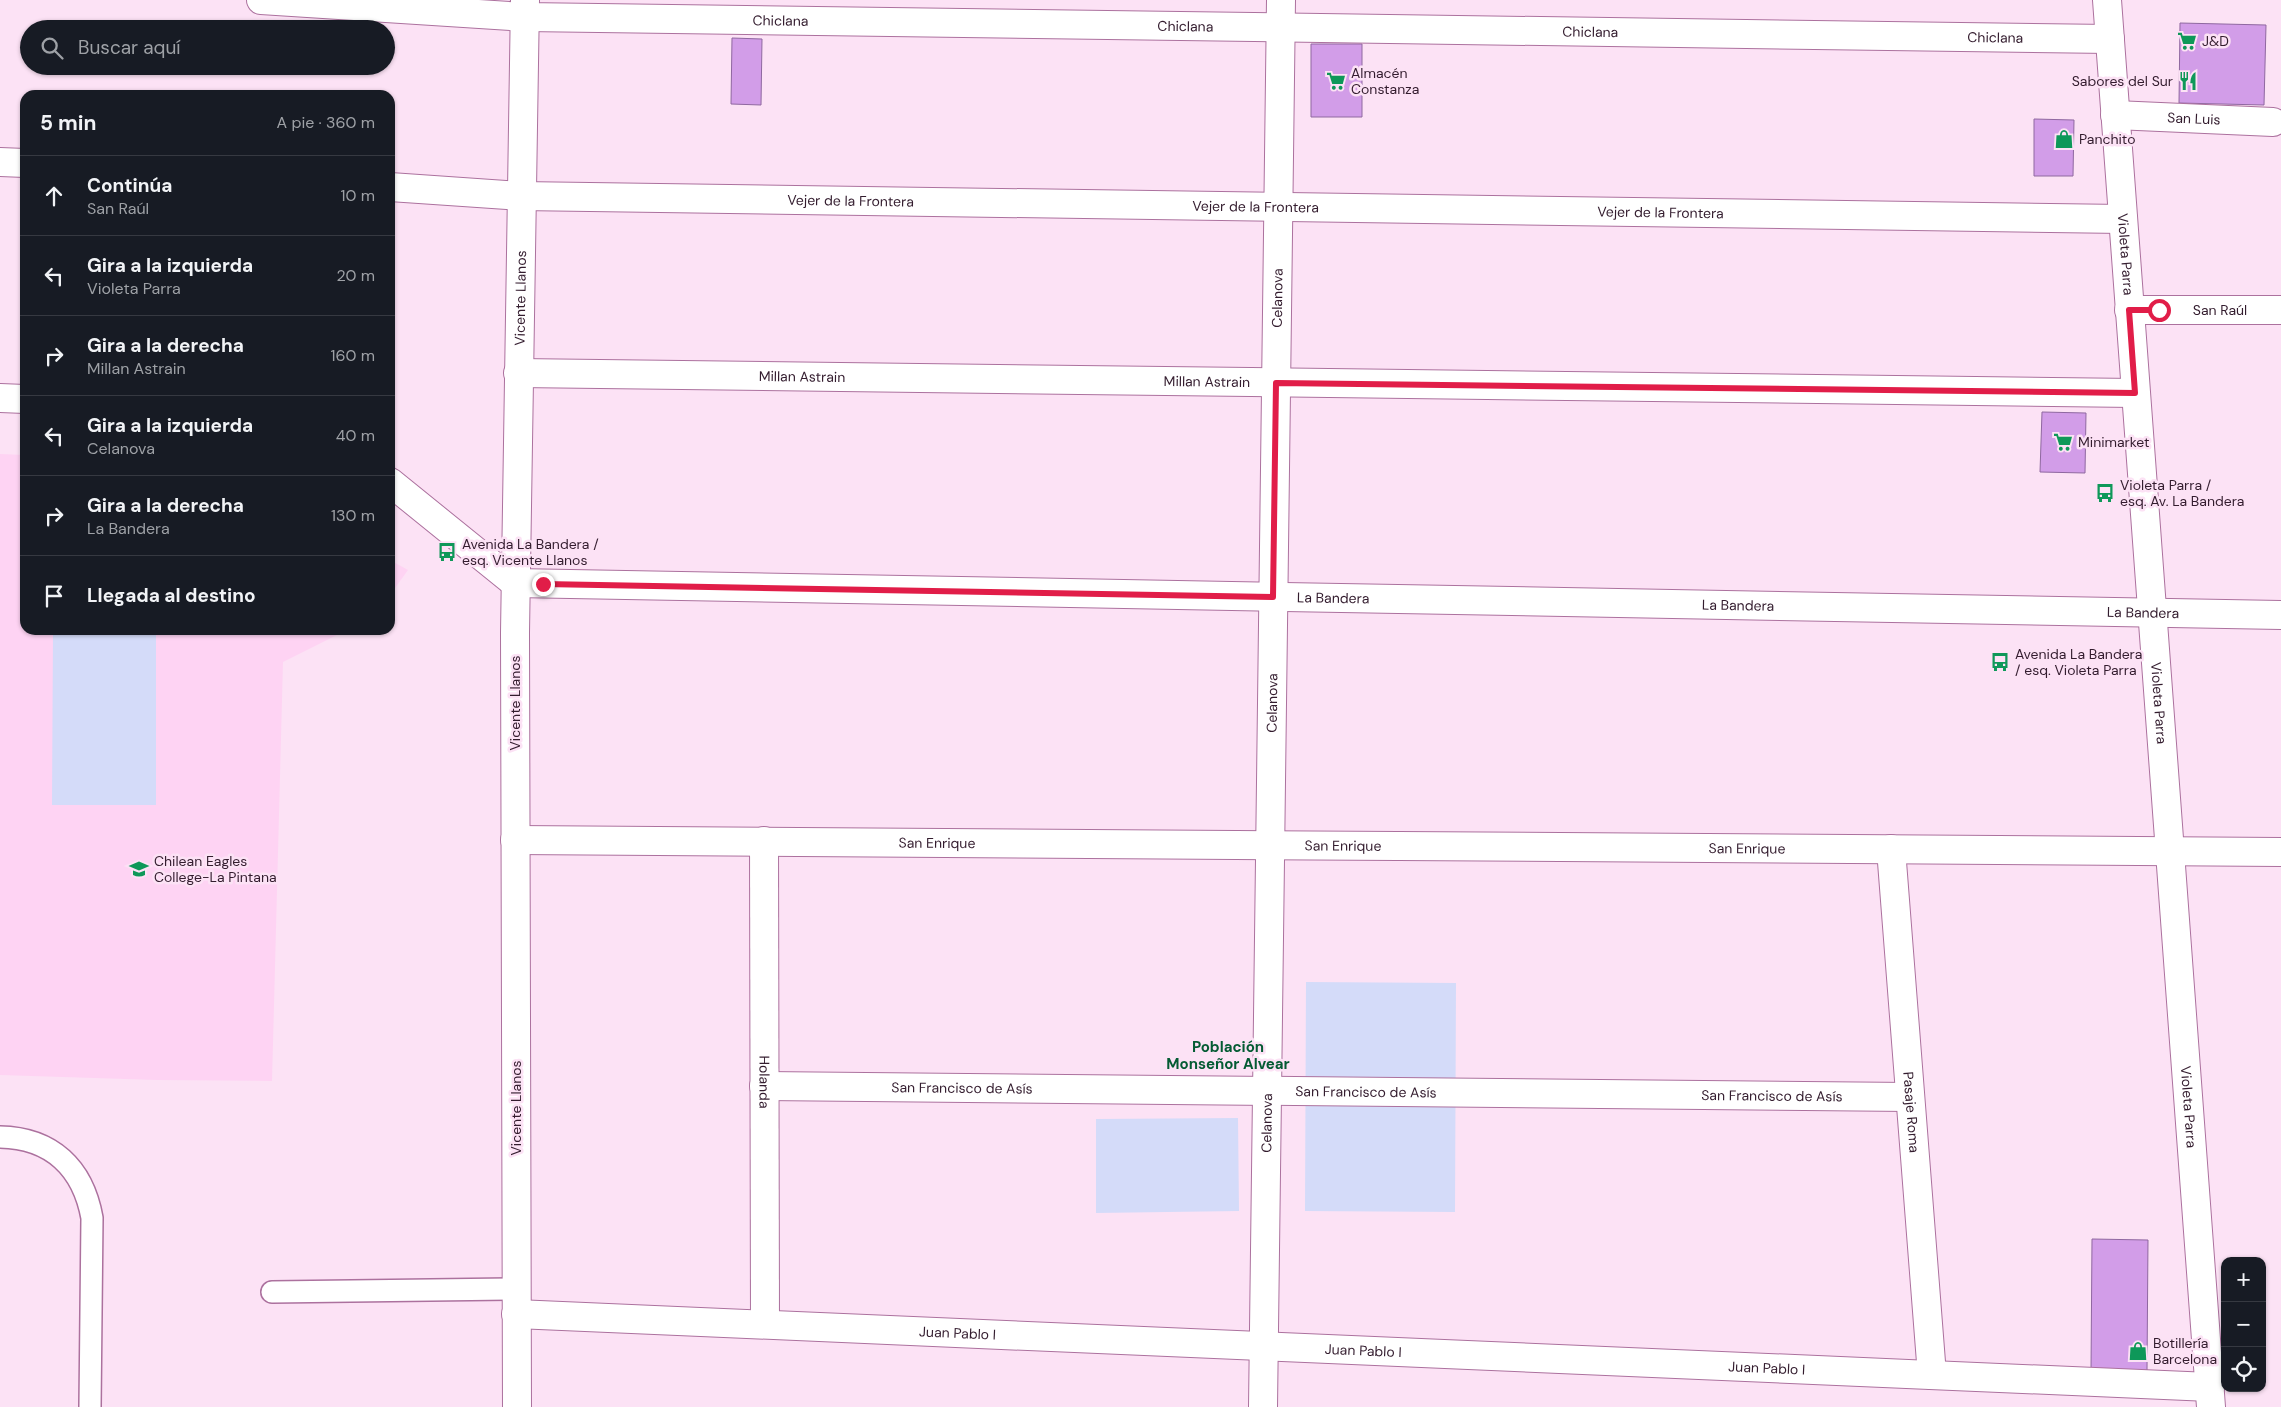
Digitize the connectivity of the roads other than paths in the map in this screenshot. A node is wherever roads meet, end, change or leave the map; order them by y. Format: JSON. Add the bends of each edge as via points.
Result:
{"nodes":[{"id":1,"x":261,"y":0,"type":"edge"},
{"id":2,"x":1280,"y":0,"type":"edge"},
{"id":3,"x":2107,"y":0,"type":"edge"},
{"id":4,"x":525,"y":8,"type":"edge"},
{"id":5,"x":784,"y":10,"type":"edge"},
{"id":6,"x":1280,"y":28,"type":"junction"},
{"id":7,"x":2110,"y":39,"type":"junction"},
{"id":8,"x":2115,"y":115,"type":"junction"},
{"id":9,"x":2272,"y":122,"type":"dead end"},
{"id":10,"x":0,"y":162,"type":"edge"},
{"id":11,"x":20,"y":164,"type":"edge"},
{"id":12,"x":395,"y":187,"type":"edge"},
{"id":13,"x":520,"y":196,"type":"junction"},
{"id":14,"x":1278,"y":206,"type":"junction"},
{"id":15,"x":2122,"y":218,"type":"junction"},
{"id":16,"x":2129,"y":310,"type":"junction"},
{"id":17,"x":2281,"y":310,"type":"edge"},
{"id":18,"x":518,"y":373,"type":"junction"},
{"id":19,"x":1276,"y":383,"type":"junction"},
{"id":20,"x":2135,"y":393,"type":"junction"},
{"id":21,"x":0,"y":398,"type":"edge"},
{"id":22,"x":20,"y":400,"type":"edge"},
{"id":23,"x":395,"y":486,"type":"edge"},
{"id":24,"x":516,"y":583,"type":"junction"},
{"id":25,"x":1273,"y":597,"type":"junction"},
{"id":26,"x":2152,"y":613,"type":"junction"},
{"id":27,"x":2281,"y":615,"type":"edge"},
{"id":28,"x":515,"y":840,"type":"junction"},
{"id":29,"x":764,"y":841,"type":"junction"},
{"id":30,"x":1270,"y":844,"type":"junction"},
{"id":31,"x":1891,"y":849,"type":"junction"},
{"id":32,"x":2169,"y":851,"type":"junction"},
{"id":33,"x":2281,"y":852,"type":"edge"},
{"id":34,"x":764,"y":1086,"type":"junction"},
{"id":35,"x":1267,"y":1091,"type":"junction"},
{"id":36,"x":1910,"y":1097,"type":"junction"},
{"id":37,"x":0,"y":1137,"type":"edge"},
{"id":38,"x":272,"y":1292,"type":"dead end"},
{"id":39,"x":517,"y":1302,"type":"junction"},
{"id":40,"x":765,"y":1324,"type":"junction"},
{"id":41,"x":1264,"y":1346,"type":"junction"},
{"id":42,"x":1932,"y":1375,"type":"junction"},
{"id":43,"x":2210,"y":1397,"type":"edge"},
{"id":44,"x":90,"y":1407,"type":"edge"},
{"id":45,"x":517,"y":1407,"type":"edge"},
{"id":46,"x":1263,"y":1407,"type":"edge"}],
"edges":[{"from":1,"to":4,"type":"street","name":"Chiclana"},
{"from":2,"to":6,"type":"street","name":"Celanova"},
{"from":3,"to":7,"type":"street","name":"Violeta Parra"},
{"from":4,"to":5,"type":"street","name":"Chiclana"},
{"from":4,"to":13,"type":"street","name":"Vicente Llanos"},
{"from":5,"to":6,"type":"street","name":"Chiclana"},
{"from":6,"to":7,"type":"street","name":"Chiclana"},
{"from":6,"to":14,"type":"street","name":"Celanova"},
{"from":7,"to":8,"type":"street","name":"Violeta Parra"},
{"from":8,"to":9,"type":"street","name":"San Luis"},
{"from":8,"to":15,"type":"street","name":"Violeta Parra"},
{"from":10,"to":11,"type":"street"},
{"from":12,"to":13,"type":"street","name":"Vejer de la Frontera"},
{"from":13,"to":14,"type":"street","name":"Vejer de la Frontera"},
{"from":13,"to":18,"type":"street","name":"Vicente Llanos"},
{"from":14,"to":15,"type":"street","name":"Vejer de la Frontera"},
{"from":14,"to":19,"type":"street","name":"Celanova"},
{"from":15,"to":16,"type":"street","name":"Violeta Parra"},
{"from":16,"to":17,"type":"street","name":"San Raúl"},
{"from":16,"to":20,"type":"street","name":"Violeta Parra"},
{"from":18,"to":19,"type":"street","name":"Millan Astrain"},
{"from":18,"to":24,"type":"street","name":"Vicente Llanos"},
{"from":19,"to":20,"type":"street","name":"Millan Astrain"},
{"from":19,"to":25,"type":"street","name":"Celanova"},
{"from":20,"to":26,"type":"street","name":"Violeta Parra"},
{"from":21,"to":22,"type":"street"},
{"from":23,"to":24,"type":"street"},
{"from":24,"to":25,"type":"street","name":"La Bandera"},
{"from":24,"to":28,"type":"street","name":"Vicente Llanos"},
{"from":25,"to":26,"type":"street","name":"La Bandera"},
{"from":25,"to":30,"type":"street","name":"Celanova"},
{"from":26,"to":27,"type":"street","name":"La Bandera"},
{"from":26,"to":32,"type":"street","name":"Violeta Parra"},
{"from":28,"to":29,"type":"street","name":"San Enrique"},
{"from":28,"to":39,"type":"street","name":"Vicente Llanos"},
{"from":29,"to":30,"type":"street","name":"San Enrique"},
{"from":29,"to":34,"type":"street","name":"Holanda"},
{"from":30,"to":31,"type":"street","name":"San Enrique"},
{"from":30,"to":35,"type":"street","name":"Celanova"},
{"from":31,"to":32,"type":"street","name":"San Enrique"},
{"from":31,"to":36,"type":"street","name":"Pasaje Roma"},
{"from":32,"to":33,"type":"street","name":"San Enrique"},
{"from":32,"to":43,"type":"street","name":"Violeta Parra"},
{"from":34,"to":35,"type":"street","name":"San Francisco de Asís"},
{"from":34,"to":40,"type":"street","name":"Holanda"},
{"from":35,"to":36,"type":"street","name":"San Francisco de Asís"},
{"from":35,"to":41,"type":"street","name":"Celanova"},
{"from":36,"to":42,"type":"street","name":"Pasaje Roma"},
{"from":37,"to":44,"type":"lane","via":[[24,1139],[44,1146],[61,1158],[74,1170],[89,1201],[92,1218]]},
{"from":38,"to":39,"type":"lane"},
{"from":39,"to":40,"type":"street","name":"Juan Pablo I"},
{"from":39,"to":45,"type":"street","name":"Vicente Llanos"},
{"from":40,"to":41,"type":"street","name":"Juan Pablo I"},
{"from":41,"to":42,"type":"street","name":"Juan Pablo I"},
{"from":41,"to":46,"type":"street","name":"Celanova"},
{"from":42,"to":43,"type":"street","name":"Juan Pablo I"}]}
